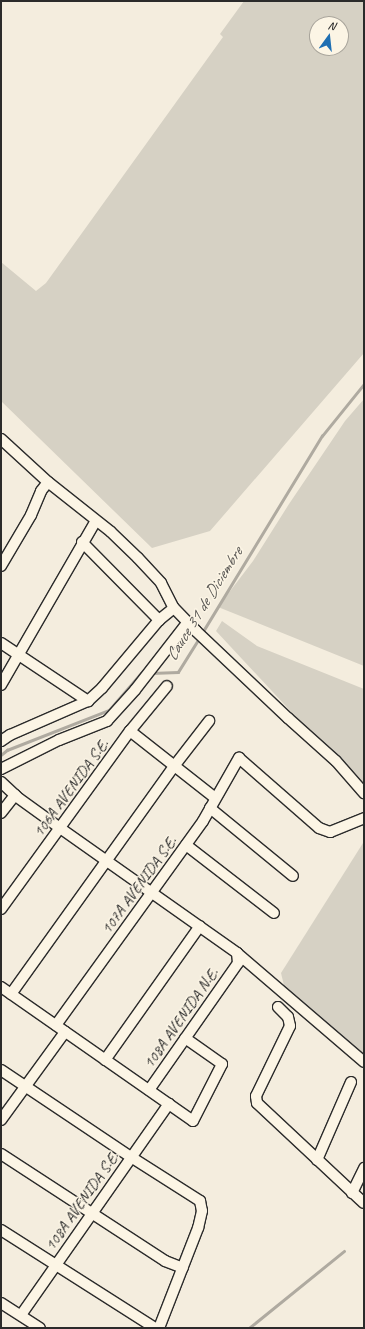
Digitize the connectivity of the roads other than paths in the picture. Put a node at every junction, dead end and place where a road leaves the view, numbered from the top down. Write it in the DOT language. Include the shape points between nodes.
graph roads {
  1 [pos="1,439"];
  2 [pos="48,482"];
  3 [pos="96,522"];
  4 [pos="82,542"];
  5 [pos="5,550"];
  6 [pos="1,566"];
  7 [pos="175,609"];
  8 [pos="159,620"];
  9 [pos="186,620"];
  10 [pos="1,643"];
  11 [pos="19,654"];
  12 [pos="1,685"];
  13 [pos="167,686"];
  14 [pos="88,701"];
  15 [pos="209,721"];
  16 [pos="130,731"];
  17 [pos="1,741"];
  18 [pos="175,765"];
  19 [pos="1,769"];
  20 [pos="1,782"];
  21 [pos="364,793"];
  22 [pos="15,795"];
  23 [pos="215,798"];
  24 [pos="210,808"];
  25 [pos="1,813"];
  26 [pos="364,818"];
  27 [pos="60,828"];
  28 [pos="186,845"];
  29 [pos="107,860"];
  30 [pos="293,876"];
  31 [pos="152,892"];
  32 [pos="1,909"];
  33 [pos="274,913"];
  34 [pos="200,926"];
  35 [pos="238,958"];
  36 [pos="1,987"];
  37 [pos="11,994"];
  38 [pos="278,1007"];
  39 [pos="56,1025"];
  40 [pos="65,1032"];
  41 [pos="185,1038"];
  42 [pos="105,1060"];
  43 [pos="364,1062"];
  44 [pos="1,1070"];
  45 [pos="350,1082"];
  46 [pos="26,1087"];
  47 [pos="149,1090"];
  48 [pos="169,1104"];
  49 [pos="1,1120"];
  50 [pos="1,1154"];
  51 [pos="131,1158"];
  52 [pos="317,1160"];
  53 [pos="364,1168"];
  54 [pos="352,1193"];
  55 [pos="364,1203"];
  56 [pos="92,1213"];
  57 [pos="1,1230"];
  58 [pos="56,1265"];
  59 [pos="183,1268"];
  60 [pos="1,1304"];
  61 [pos="21,1316"];
  62 [pos="40,1328"];
  63 [pos="155,1328"];
  64 [pos="159,1328"];
  1 -- 2 [label="street"];
  2 -- 3 [label="street"];
  2 -- 5 [label="street" via="41,491 31,515"];
  3 -- 4 [label="street"];
  3 -- 7 [label="street" via="111,532 161,583"];
  4 -- 8 [label="street"];
  4 -- 11 [label="street"];
  5 -- 6 [label="street"];
  7 -- 8 [label="street"];
  7 -- 9 [label="street"];
  8 -- 14 [label="street"];
  9 -- 19 [label="street" via="149,673 107,721 59,740"];
  9 -- 21 [label="street" via="336,761"];
  10 -- 11 [label="street"];
  11 -- 12 [label="street"];
  11 -- 14 [label="street"];
  13 -- 16 [label="street, 106A AVENIDA S.E."];
  14 -- 17 [label="street"];
  15 -- 18 [label="street"];
  16 -- 18 [label="street"];
  16 -- 27 [label="street, 106A AVENIDA S.E."];
  18 -- 23 [label="street"];
  18 -- 29 [label="street"];
  20 -- 22 [label="street"];
  22 -- 25 [label="street"];
  22 -- 27 [label="street"];
  23 -- 24 [label="street, 107A AVENIDA S.E."];
  23 -- 26 [label="street, 107A AVENIDA S.E." via="239,758 319,828 330,832"];
  24 -- 28 [label="street, 107A AVENIDA S.E."];
  24 -- 30 [label="street"];
  27 -- 29 [label="street"];
  27 -- 32 [label="street, 106A AVENIDA S.E."];
  28 -- 31 [label="street, 107A AVENIDA S.E."];
  28 -- 33 [label="street"];
  29 -- 31 [label="street"];
  29 -- 37 [label="street"];
  31 -- 34 [label="street"];
  31 -- 39 [label="street, 107A AVENIDA S.E."];
  34 -- 35 [label="street"];
  34 -- 42 [label="street"];
  35 -- 41 [label="street, 108A AVENIDA N.E."];
  35 -- 43 [label="street"];
  36 -- 37 [label="street"];
  37 -- 39 [label="street"];
  38 -- 52 [label="street" via="288,1016 290,1026 256,1096 257,1103"];
  39 -- 40 [label="street"];
  40 -- 42 [label="street"];
  40 -- 46 [label="street"];
  41 -- 47 [label="street, 108A AVENIDA N.E."];
  41 -- 48 [label="street" via="222,1064 193,1121"];
  42 -- 47 [label="street"];
  44 -- 46 [label="street"];
  45 -- 52 [label="street"];
  46 -- 49 [label="street"];
  46 -- 51 [label="street"];
  47 -- 48 [label="street"];
  48 -- 51 [label="street, 108A AVENIDA S.E."];
  50 -- 56 [label="street"];
  51 -- 56 [label="street, 108A AVENIDA S.E."];
  51 -- 59 [label="street" via="200,1202 201,1216"];
  52 -- 54 [label="street"];
  53 -- 54 [label="street"];
  54 -- 55 [label="street"];
  56 -- 58 [label="street, 108A AVENIDA S.E."];
  56 -- 59 [label="street" via="165,1261"];
  57 -- 58 [label="street"];
  58 -- 61 [label="street, 108A AVENIDA S.E."];
  58 -- 63 [label="street"];
  59 -- 64 [label="street"];
  60 -- 61 [label="street"];
  61 -- 62 [label="street"];
}
